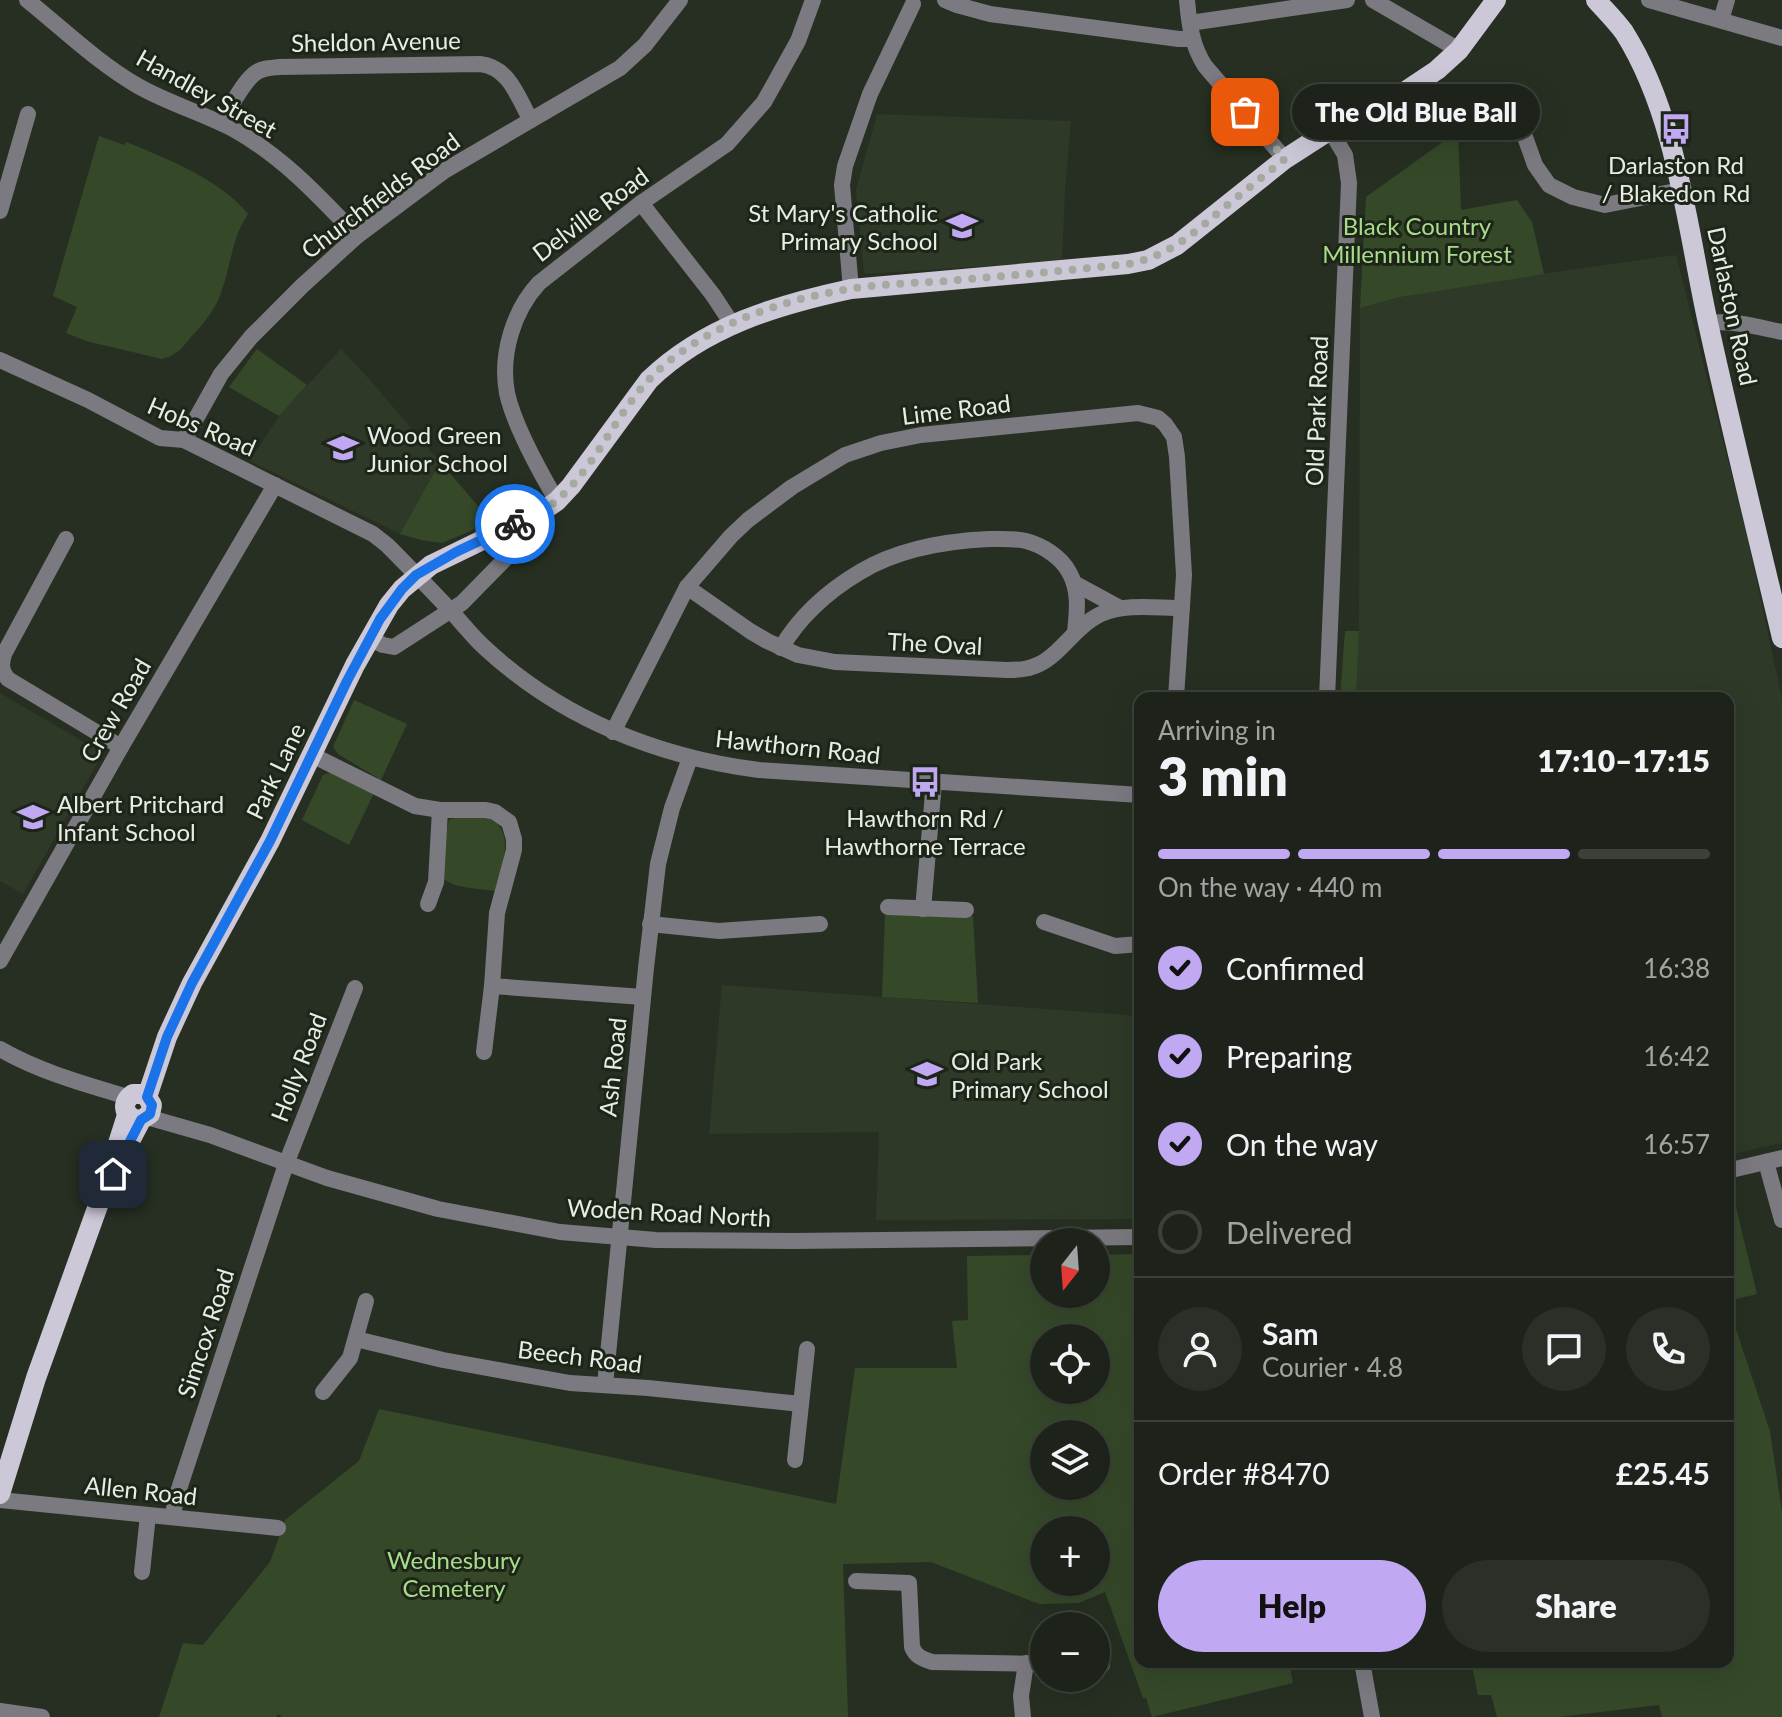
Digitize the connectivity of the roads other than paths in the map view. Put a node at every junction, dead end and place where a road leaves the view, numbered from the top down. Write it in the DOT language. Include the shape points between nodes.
graph roads {
  1 [pos="27,0"];
  2 [pos="680,0"];
  3 [pos="813,0"];
  4 [pos="945,0"];
  5 [pos="1187,0"];
  6 [pos="1347,0"];
  7 [pos="1373,0"];
  8 [pos="1496,0"];
  9 [pos="1596,0"];
  10 [pos="1649,0"];
  11 [pos="1727,0"];
  12 [pos="913,4"];
  13 [pos="1721,20"];
  14 [pos="1191,31"];
  15 [pos="1782,38"];
  16 [pos="1459,50"];
  17 [pos="1511,98"];
  18 [pos="28,114"];
  19 [pos="530,119"];
  20 [pos="221,123"];
  21 [pos="1330,130"];
  22 [pos="1285,159"];
  23 [pos="1681,190"];
  24 [pos="641,203"];
  25 [pos="0,211"];
  26 [pos="357,236"];
  27 [pos="851,289"];
  28 [pos="1708,323"];
  29 [pos="732,324"];
  30 [pos="1782,332"];
  31 [pos="1,363"];
  32 [pos="184,440"];
  33 [pos="275,485"];
  34 [pos="557,501"];
  35 [pos="502,531"];
  36 [pos="66,539"];
  37 [pos="416,575"];
  38 [pos="1074,583"];
  39 [pos="687,587"];
  40 [pos="1120,608"];
  41 [pos="1182,608"];
  42 [pos="450,609"];
  43 [pos="1075,632"];
  44 [pos="369,638"];
  45 [pos="1782,638"];
  46 [pos="781,648"];
  47 [pos="1176,692"];
  48 [pos="1327,692"];
  49 [pos="613,732"];
  50 [pos="121,747"];
  51 [pos="312,755"];
  52 [pos="690,758"];
  53 [pos="934,782"];
  54 [pos="1134,795"];
  55 [pos="440,810"];
  56 [pos="428,904"];
  57 [pos="888,907"];
  58 [pos="923,909"];
  59 [pos="966,910"];
  60 [pos="1044,922"];
  61 [pos="650,924"];
  62 [pos="820,924"];
  63 [pos="1134,944"];
  64 [pos="0,961"];
  65 [pos="492,986"];
  66 [pos="355,988"];
  67 [pos="643,997"];
  68 [pos="0,1049"];
  69 [pos="484,1052"];
  70 [pos="0,1059"];
  71 [pos="24,1062"];
  72 [pos="137,1107"];
  73 [pos="1774,1160"];
  74 [pos="286,1164"];
  75 [pos="1734,1169"];
  76 [pos="1782,1220"];
  77 [pos="620,1237"];
  78 [pos="1134,1237"];
  79 [pos="366,1301"];
  80 [pos="356,1339"];
  81 [pos="807,1349"];
  82 [pos="605,1385"];
  83 [pos="323,1392"];
  84 [pos="801,1404"];
  85 [pos="795,1460"];
  86 [pos="0,1497"];
  87 [pos="148,1515"];
  88 [pos="172,1517"];
  89 [pos="278,1528"];
  90 [pos="142,1572"];
  91 [pos="856,1581"];
  92 [pos="1026,1663"];
  93 [pos="1030,1663"];
  94 [pos="1363,1668"];
  95 [pos="0,1711"];
  96 [pos="42,1717"];
  97 [pos="1023,1717"];
  98 [pos="1372,1717"];
  1 -- 20 [label="street, Handley Street" via="138,86"];
  2 -- 19 [label="street, Churchfields Road" via="620,68"];
  3 -- 24 [label="street, Delville Road" via="798,41 764,102 727,144"];
  4 -- 14 [label="street" via="990,14 1179,39"];
  5 -- 14 [label="street"];
  6 -- 14 [label="street"];
  7 -- 16 [label="street"];
  8 -- 16 [label="main road"];
  9 -- 23 [label="main road, Darlaston Road" via="1623,30 1643,68"];
  10 -- 13 [label="street"];
  11 -- 13 [label="street"];
  12 -- 27 [label="street" via="870,94 845,166"];
  13 -- 15 [label="street"];
  14 -- 22 [label="street" via="1205,66"];
  16 -- 21 [label="main road" via="1401,94"];
  17 -- 23 [label="street" via="1535,165 1549,185 1605,205"];
  18 -- 25 [label="street"];
  19 -- 20 [label="street, Sheldon Avenue" via="503,73 480,64 264,69 247,82"];
  19 -- 26 [label="street, Churchfields Road" via="444,171"];
  20 -- 26 [label="street, Handley Street" via="286,165"];
  21 -- 22 [label="main road"];
  21 -- 48 [label="street, Old Park Road" via="1345,155 1349,183"];
  22 -- 27 [label="main road" via="1177,245 1148,260"];
  23 -- 28 [label="main road, Darlaston Road"];
  24 -- 29 [label="street"];
  24 -- 34 [label="street, Delville Road" via="539,283 520,309 510,338 506,364 512,411"];
  26 -- 32 [label="street, Churchfields Road" via="241,349"];
  27 -- 29 [label="main road"];
  28 -- 30 [label="street"];
  28 -- 45 [label="main road, Darlaston Road"];
  29 -- 34 [label="main road" via="683,351 649,380"];
  31 -- 32 [label="street, Hobs Road" via="160,438"];
  32 -- 33 [label="street, Hobs Road"];
  33 -- 37 [label="street, Hobs Road" via="373,534"];
  33 -- 50 [label="street, Crew Road"];
  34 -- 35 [label="main road, Park Lane"];
  35 -- 37 [label="main road, Park Lane"];
  35 -- 42 [label="street" via="509,555"];
  36 -- 50 [label="street" via="4,654 3,672"];
  37 -- 42 [label="street, Hawthorn Road"];
  37 -- 44 [label="main road, Park Lane"];
  38 -- 40 [label="street"];
  38 -- 43 [label="street"];
  38 -- 46 [label="street" via="1056,557 1036,544 945,543 859,572 809,611"];
  39 -- 41 [label="street, Lime Road" via="748,520 845,455 921,435 1138,413 1158,418 1174,437 1183,539"];
  39 -- 46 [label="street, The Oval"];
  39 -- 49 [label="street, Lime Road"];
  40 -- 41 [label="street, The Oval"];
  40 -- 43 [label="street, The Oval"];
  41 -- 47 [label="street, Lime Road"];
  42 -- 44 [label="street" via="394,647"];
  42 -- 49 [label="street, Hawthorn Road" via="513,672"];
  43 -- 46 [label="street, The Oval" via="1043,663 1007,670 835,662"];
  44 -- 51 [label="main road, Park Lane"];
  49 -- 52 [label="street, Hawthorn Road"];
  50 -- 64 [label="street, Crew Road"];
  51 -- 55 [label="street" via="415,806"];
  51 -- 72 [label="main road, Park Lane" via="192,983"];
  52 -- 53 [label="street, Hawthorn Road" via="759,770"];
  52 -- 61 [label="street, Ash Road" via="661,849"];
  53 -- 54 [label="street, Hawthorn Road"];
  53 -- 58 [label="street"];
  55 -- 56 [label="street" via="436,882"];
  55 -- 65 [label="street" via="495,812 513,832 514,850 497,913"];
  57 -- 58 [label="street"];
  58 -- 59 [label="street"];
  60 -- 63 [label="street" via="1115,946"];
  61 -- 62 [label="street" via="719,931"];
  61 -- 67 [label="street, Ash Road"];
  65 -- 67 [label="street"];
  65 -- 69 [label="street"];
  66 -- 74 [label="street, Holly Road"];
  67 -- 77 [label="street, Ash Road"];
  68 -- 71 [label="street"];
  70 -- 71 [label="street"];
  71 -- 72 [label="street, Woden Road North"];
  72 -- 74 [label="street, Woden Road North"];
  72 -- 86 [label="main road, Park Lane" via="36,1378"];
  73 -- 75 [label="street"];
  73 -- 76 [label="street"];
  74 -- 77 [label="street, Woden Road North" via="438,1209 560,1232"];
  74 -- 88 [label="street, Simcox Road"];
  77 -- 78 [label="street, Woden Road North"];
  77 -- 82 [label="street, Ash Road"];
  79 -- 80 [label="street"];
  80 -- 82 [label="street, Beech Road" via="443,1360"];
  80 -- 83 [label="street" via="350,1358"];
  81 -- 84 [label="street"];
  82 -- 84 [label="street, Beech Road"];
  84 -- 85 [label="street"];
  86 -- 87 [label="street, Allen Road"];
  87 -- 88 [label="street, Allen Road"];
  87 -- 90 [label="street"];
  88 -- 89 [label="street, Allen Road"];
  91 -- 92 [label="street" via="909,1583 912,1647 922,1659"];
  92 -- 93 [label="street"];
  92 -- 97 [label="street"];
  94 -- 98 [label="street"];
  95 -- 96 [label="street"];
}
